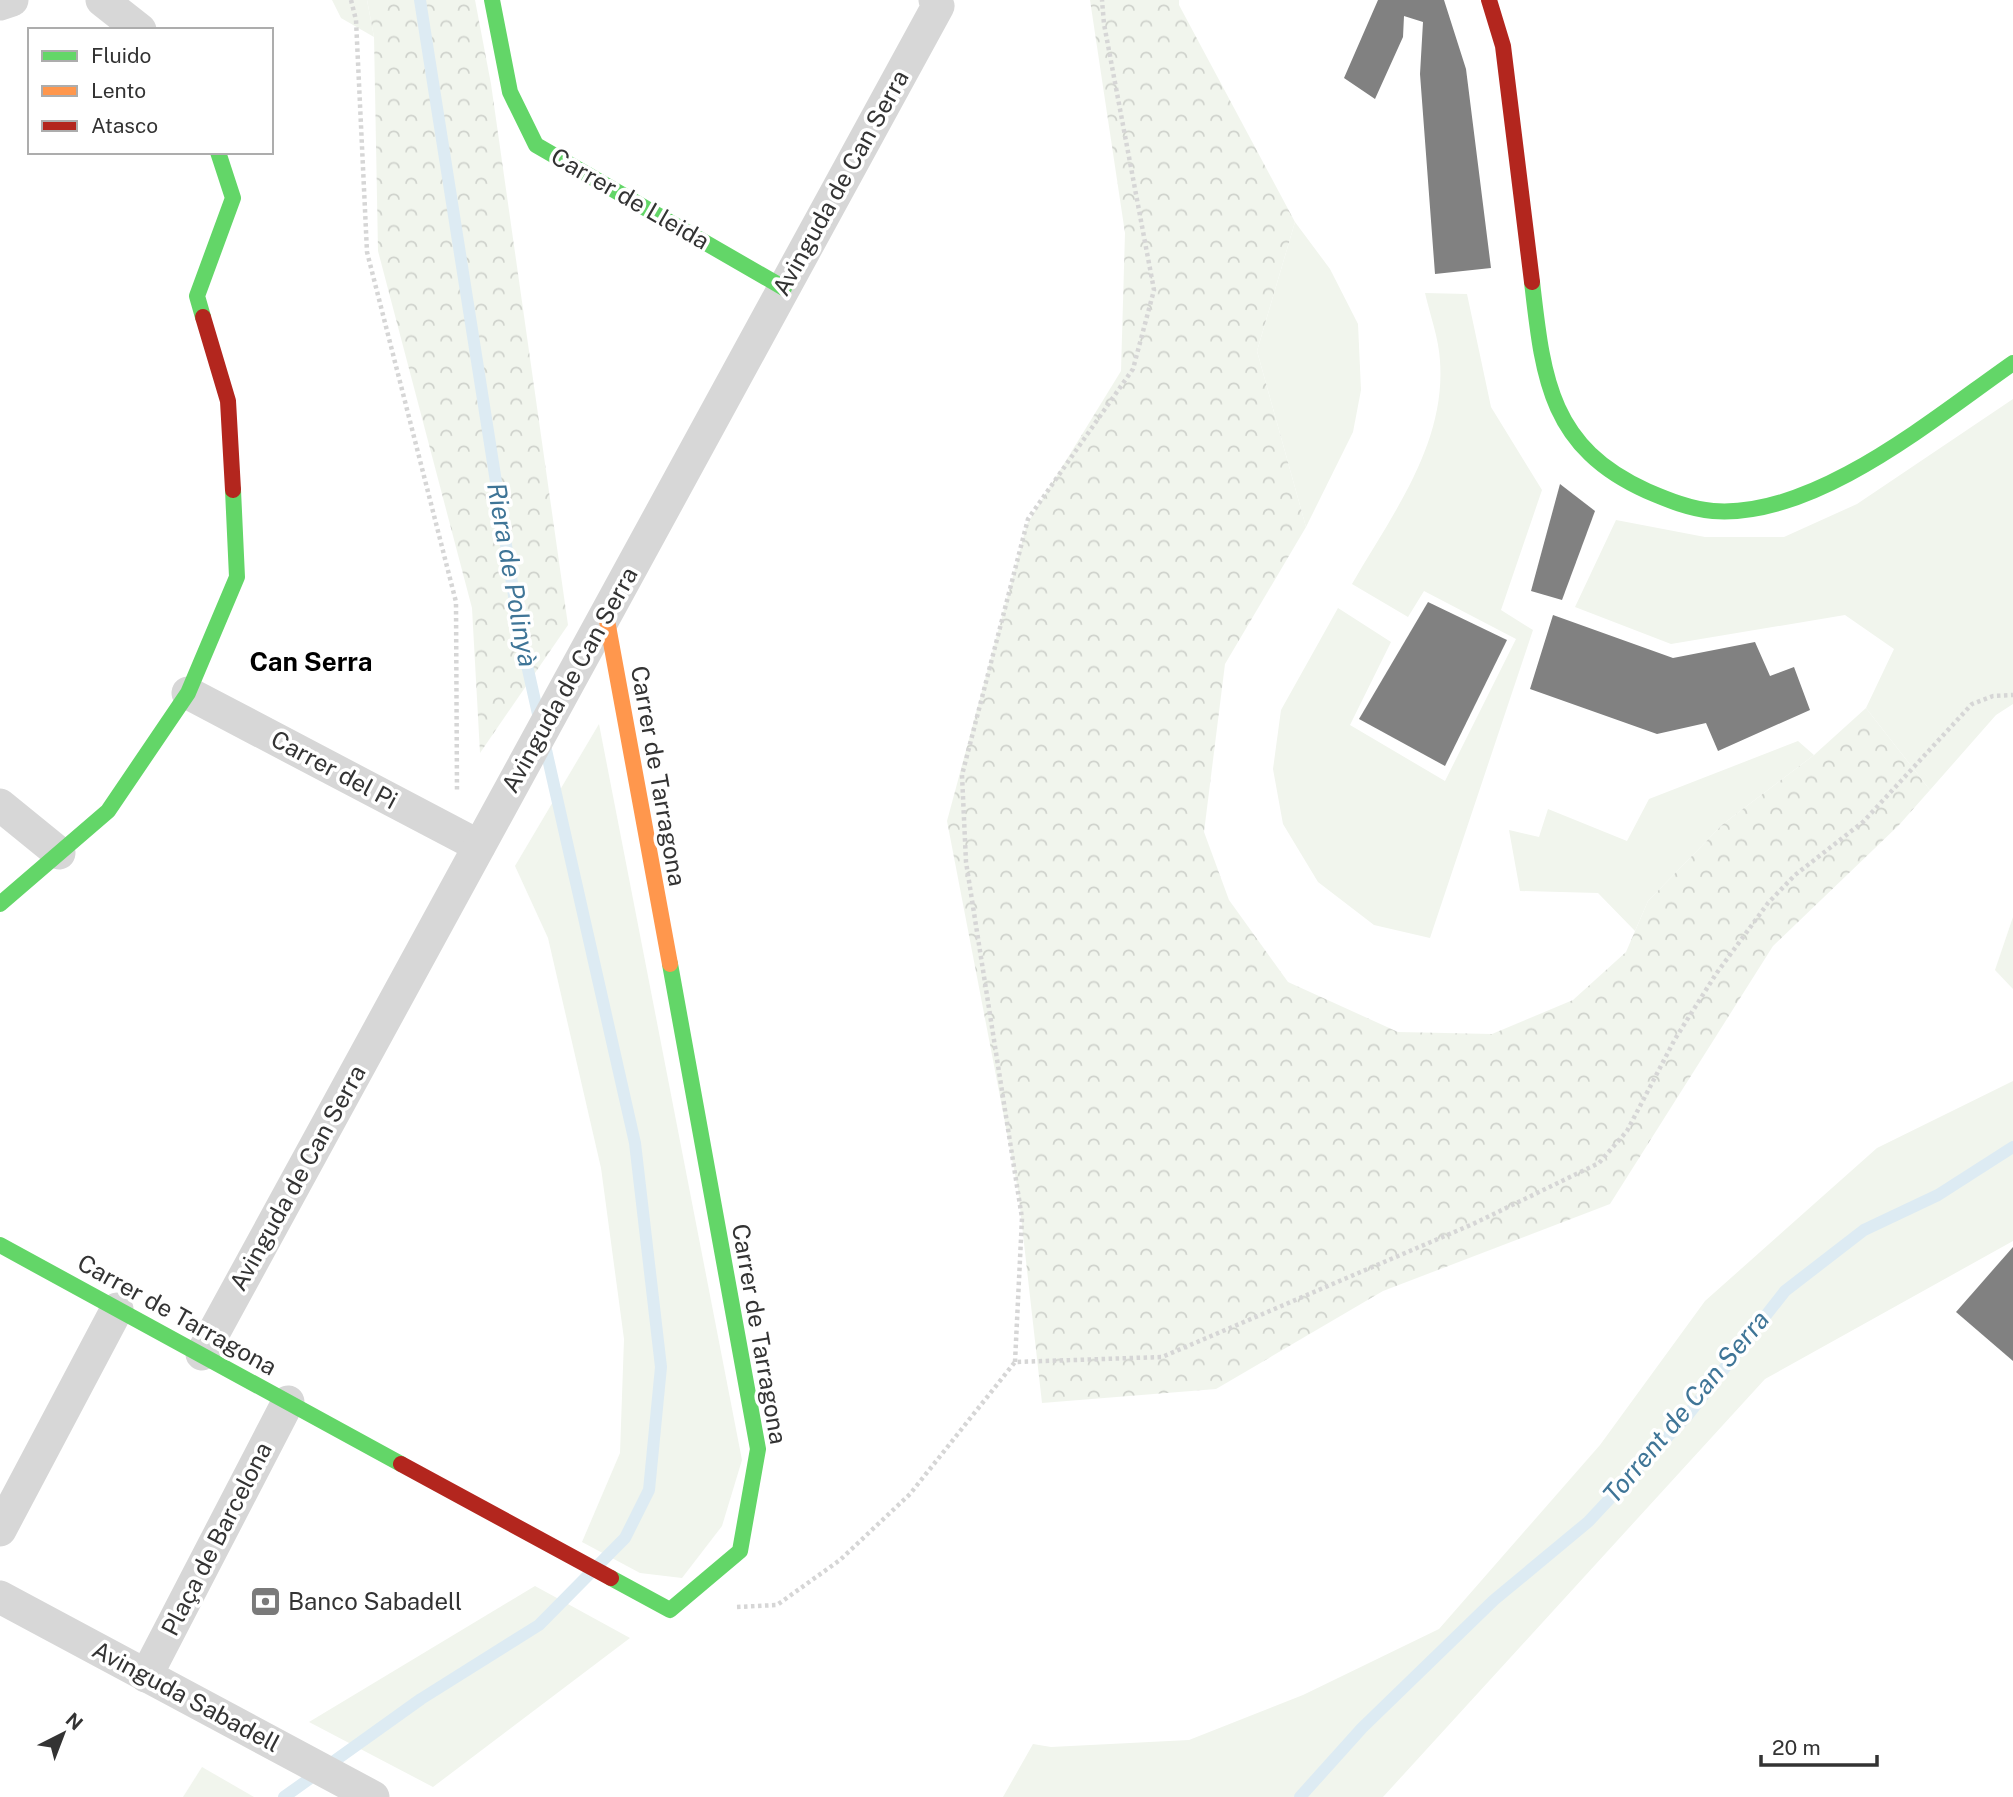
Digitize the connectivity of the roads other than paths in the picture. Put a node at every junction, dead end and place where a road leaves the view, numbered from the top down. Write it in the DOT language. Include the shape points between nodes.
graph roads {
  1 [pos="12,0"];
  2 [pos="102,0"];
  3 [pos="492,0"];
  4 [pos="1489,0"];
  5 [pos="936,3"];
  6 [pos="0,4"];
  7 [pos="137,28"];
  8 [pos="219,154"];
  9 [pos="784,288"];
  10 [pos="2013,363"];
  11 [pos="606,615"];
  12 [pos="188,694"];
  13 [pos="0,805"];
  14 [pos="479,846"];
  15 [pos="59,853"];
  16 [pos="0,904"];
  17 [pos="0,1245"];
  18 [pos="117,1309"];
  19 [pos="202,1354"];
  20 [pos="288,1402"];
  21 [pos="0,1530"];
  22 [pos="0,1597"];
  23 [pos="146,1676"];
  24 [pos="373,1797"];
  1 -- 6 [label="street"];
  2 -- 7 [label="street"];
  3 -- 9 [label="street, Carrer de Lleida" via="510,92 536,145"];
  4 -- 10 [label="street" via="1503,46 1542,368 1572,435 1591,456 1631,485 1675,502 1722,512 1786,502 1856,470"];
  5 -- 9 [label="street, Avinguda de Can Serra"];
  8 -- 12 [label="street" via="233,198 197,296 228,401 237,577"];
  9 -- 11 [label="street, Avinguda de Can Serra"];
  11 -- 14 [label="street, Avinguda de Can Serra"];
  11 -- 20 [label="street, Carrer de Tarragona" via="758,1449 740,1551 670,1610"];
  12 -- 14 [label="street, Carrer del Pi"];
  12 -- 15 [label="street" via="108,811"];
  13 -- 15 [label="street"];
  14 -- 19 [label="street, Avinguda de Can Serra"];
  15 -- 16 [label="street"];
  17 -- 18 [label="street, Carrer de Tarragona"];
  18 -- 19 [label="street, Carrer de Tarragona"];
  18 -- 21 [label="street"];
  19 -- 20 [label="street, Carrer de Tarragona"];
  20 -- 23 [label="street, Plaça de Barcelona"];
  22 -- 23 [label="street, Avinguda Sabadell"];
  23 -- 24 [label="street, Avinguda Sabadell"];
}
